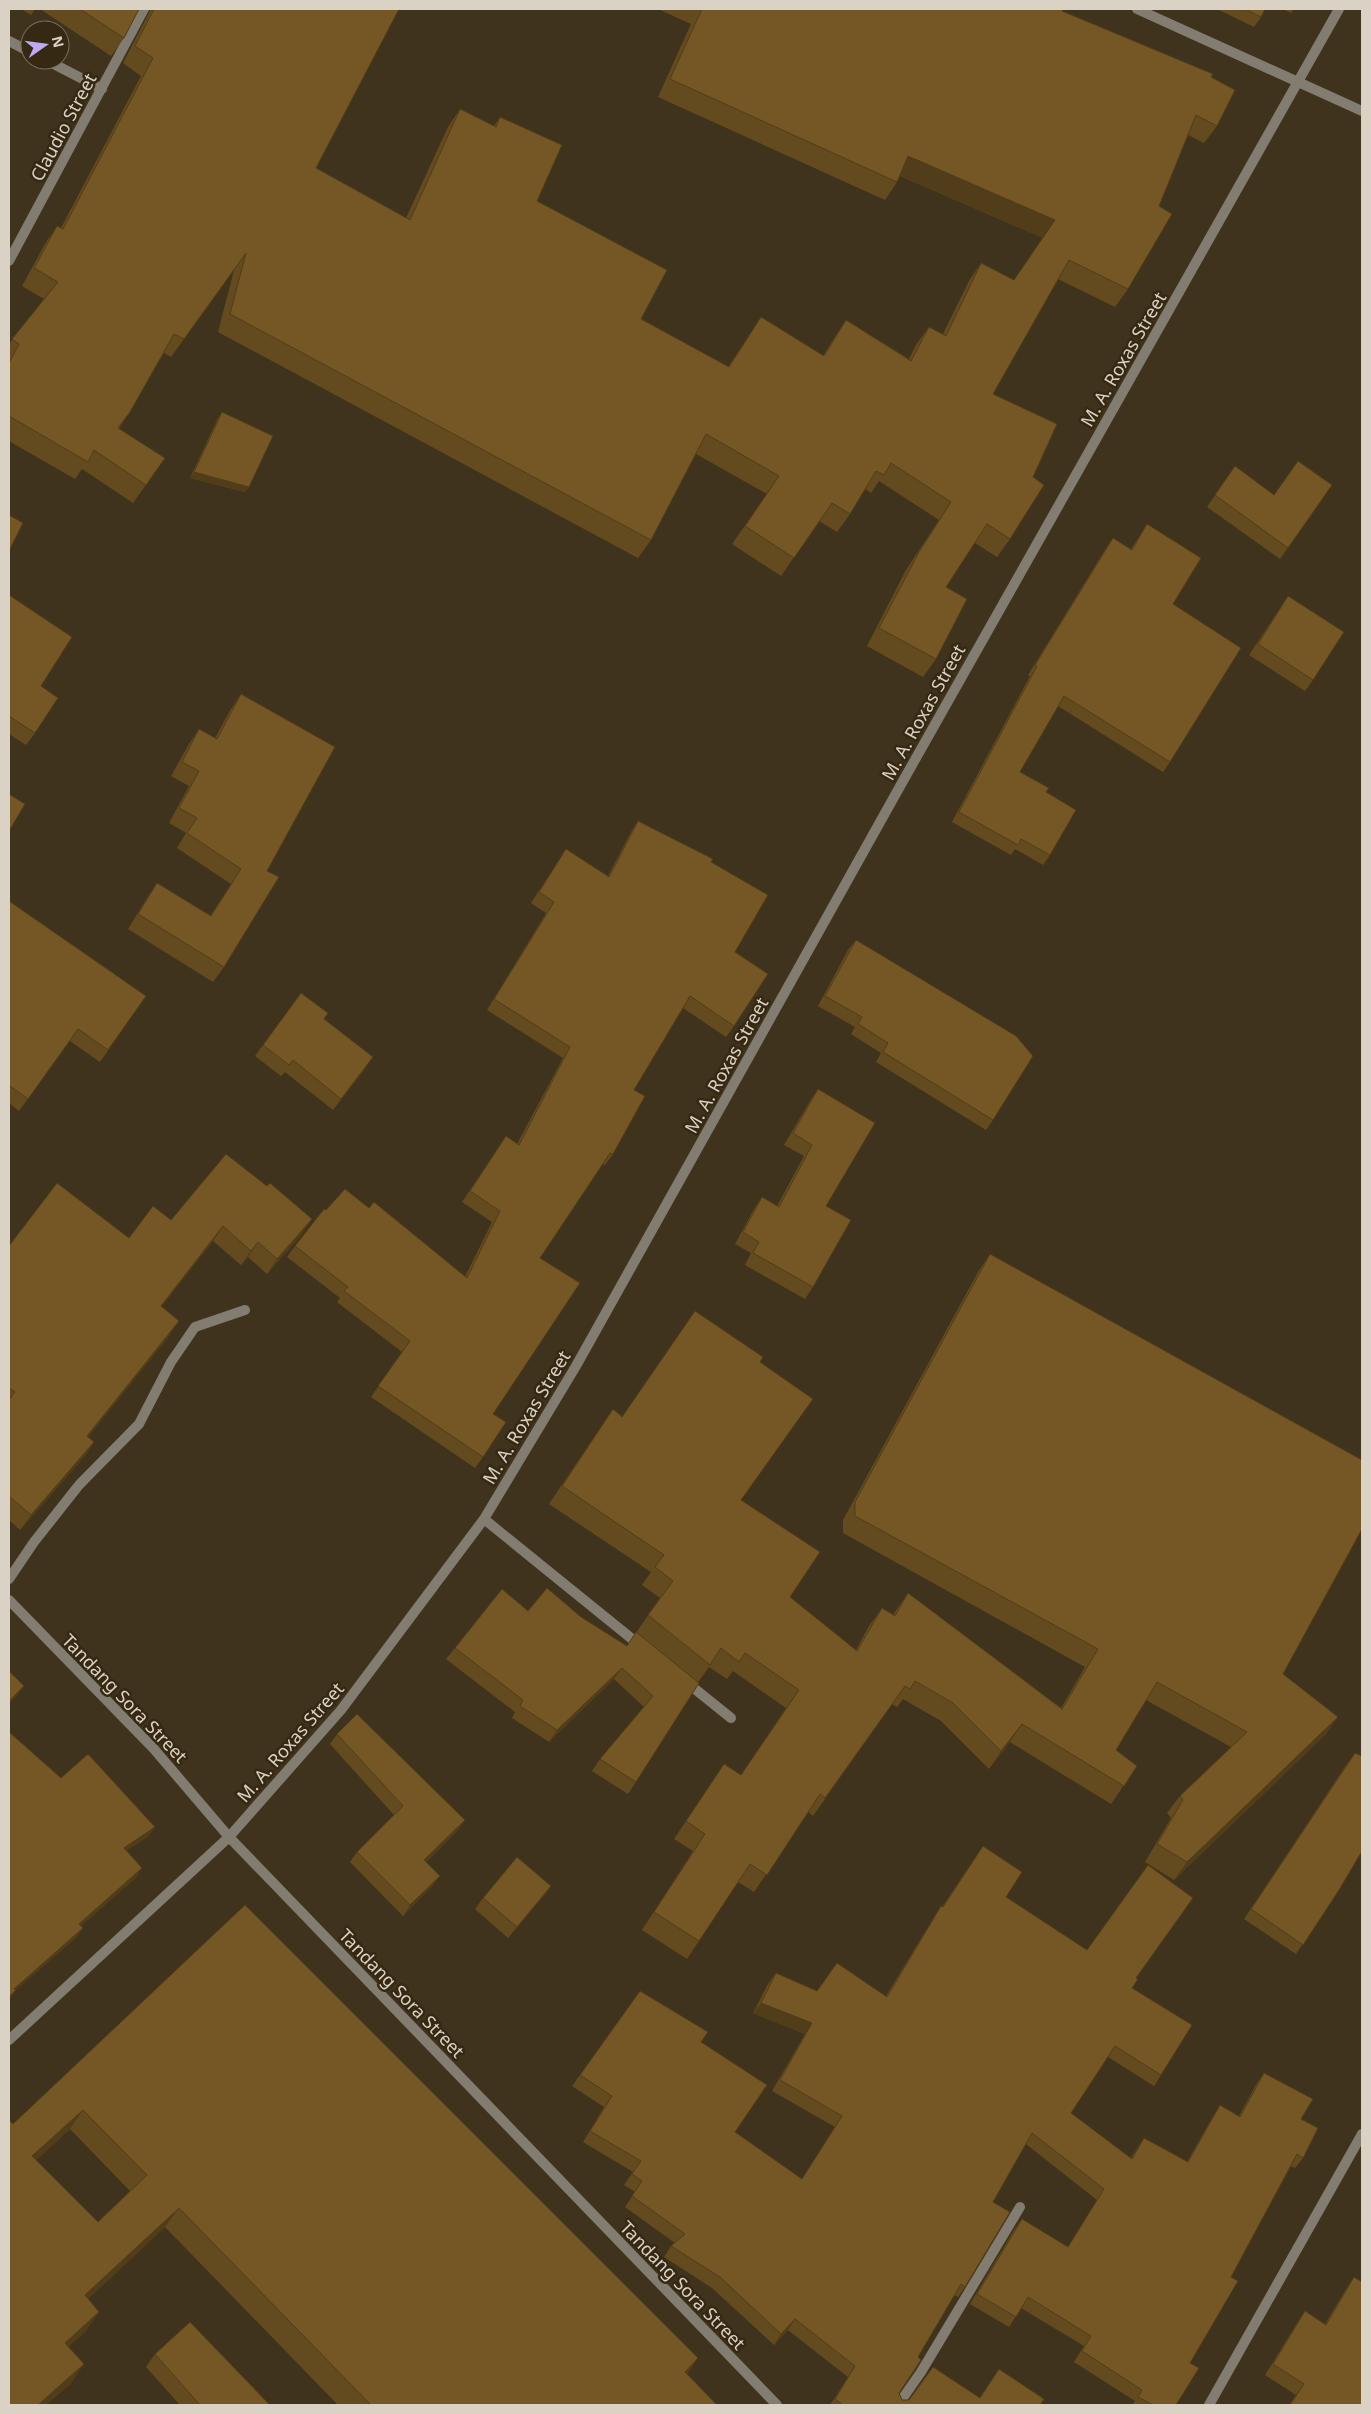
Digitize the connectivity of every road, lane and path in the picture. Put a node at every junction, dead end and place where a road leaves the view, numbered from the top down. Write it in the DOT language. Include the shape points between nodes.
graph roads {
  1 [pos="144,9"];
  2 [pos="1137,9"];
  3 [pos="1339,9"];
  4 [pos="65,70"];
  5 [pos="1298,82"];
  6 [pos="102,90"];
  7 [pos="1362,111"];
  8 [pos="9,261"];
  9 [pos="245,1310"];
  10 [pos="484,1519"];
  11 [pos="9,1578"];
  12 [pos="9,1600"];
  13 [pos="654,1656"];
  14 [pos="677,1674"];
  15 [pos="730,1718"];
  16 [pos="229,1837"];
  17 [pos="9,2040"];
  18 [pos="1362,2134"];
  19 [pos="1020,2207"];
  20 [pos="777,2405"];
  21 [pos="898,2405"];
  22 [pos="1209,2405"];
  1 -- 6 [label="street, Claudio Street"];
  2 -- 5 [label="street"];
  3 -- 5 [label="street, M. A. Roxas Street"];
  4 -- 6 [label="street"];
  5 -- 7 [label="street"];
  5 -- 10 [label="street, M. A. Roxas Street" via="576,1366"];
  6 -- 8 [label="street, Claudio Street"];
  9 -- 11 [label="street" via="195,1327 171,1362 139,1424 79,1485"];
  10 -- 13 [label="street"];
  10 -- 16 [label="street, M. A. Roxas Street" via="342,1710"];
  12 -- 16 [label="street, Tandang Sora Street" via="154,1749"];
  14 -- 15 [label="street"];
  16 -- 17 [label="street, M. A. Roxas Street"];
  16 -- 20 [label="street, Tandang Sora Street"];
  18 -- 22 [label="street"];
  19 -- 21 [label="street"];
}
